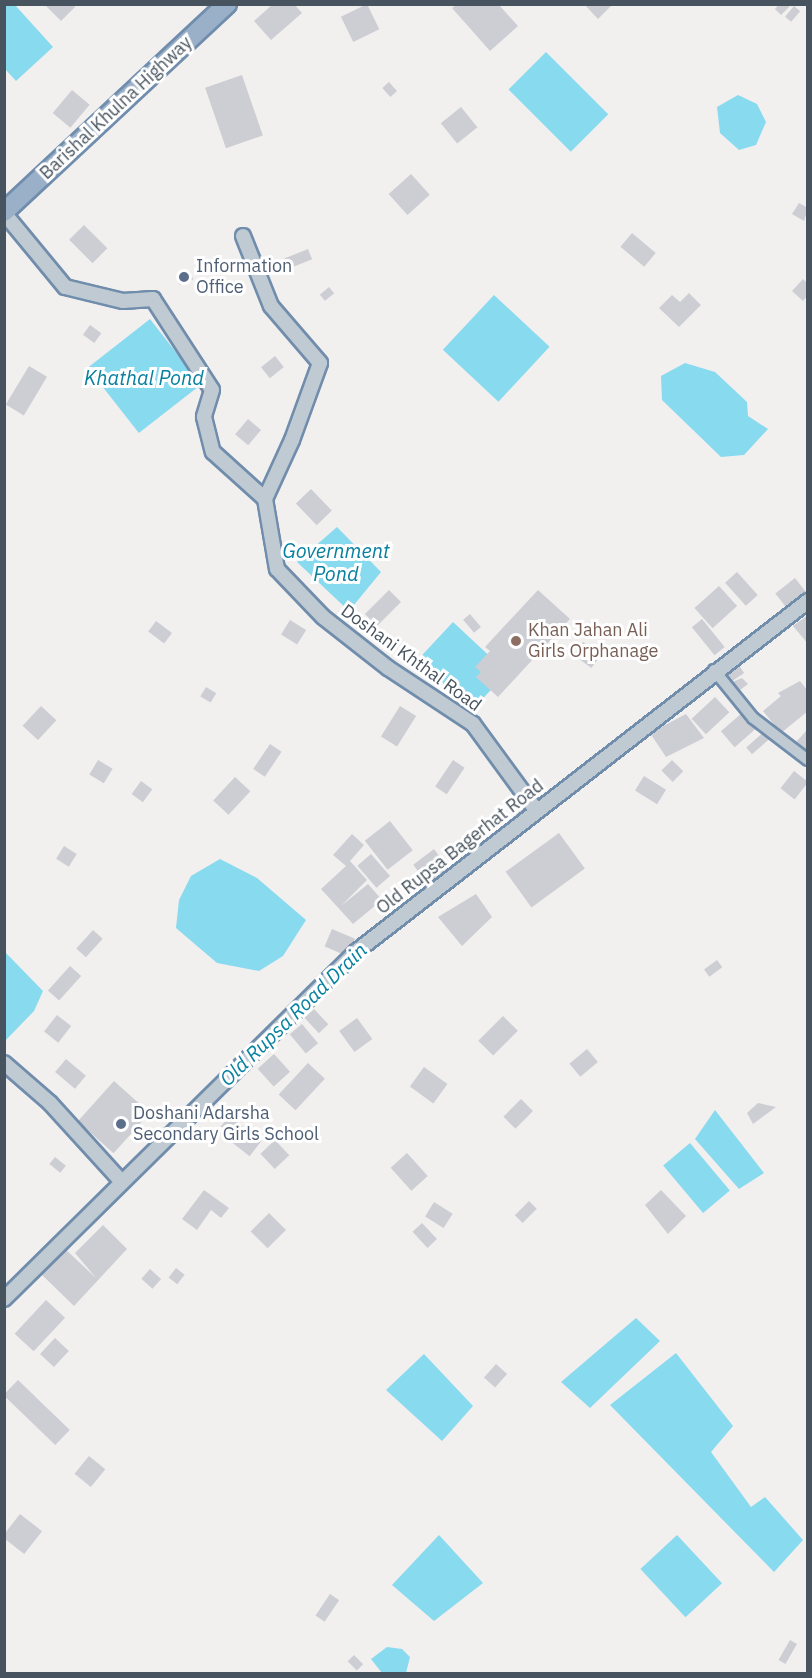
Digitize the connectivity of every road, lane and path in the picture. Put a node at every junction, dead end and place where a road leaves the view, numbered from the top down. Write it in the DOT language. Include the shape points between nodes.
graph roads {
  1 [pos="227,4"];
  2 [pos="4,212"];
  3 [pos="243,236"];
  4 [pos="265,499"];
  5 [pos="807,601"];
  6 [pos="714,670"];
  7 [pos="807,760"];
  8 [pos="536,810"];
  9 [pos="4,1063"];
  10 [pos="121,1181"];
  11 [pos="4,1299"];
  1 -- 2 [label="highway, Barishal Khulna Highway"];
  2 -- 4 [label="street" via="65,287 123,301 153,299 212,390 204,417 213,452"];
  3 -- 4 [label="street" via="272,306 320,363"];
  4 -- 8 [label="street, Doshani Khthal Road" via="276,569 323,617 388,668 473,724"];
  5 -- 6 [label="street, Old Rupsa Bagerhat Road"];
  6 -- 7 [label="street" via="753,718"];
  6 -- 8 [label="street, Old Rupsa Bagerhat Road"];
  8 -- 11 [label="street, Old Rupsa Bagerhat Road" via="357,951"];
  9 -- 10 [label="street" via="51,1103"];
}
